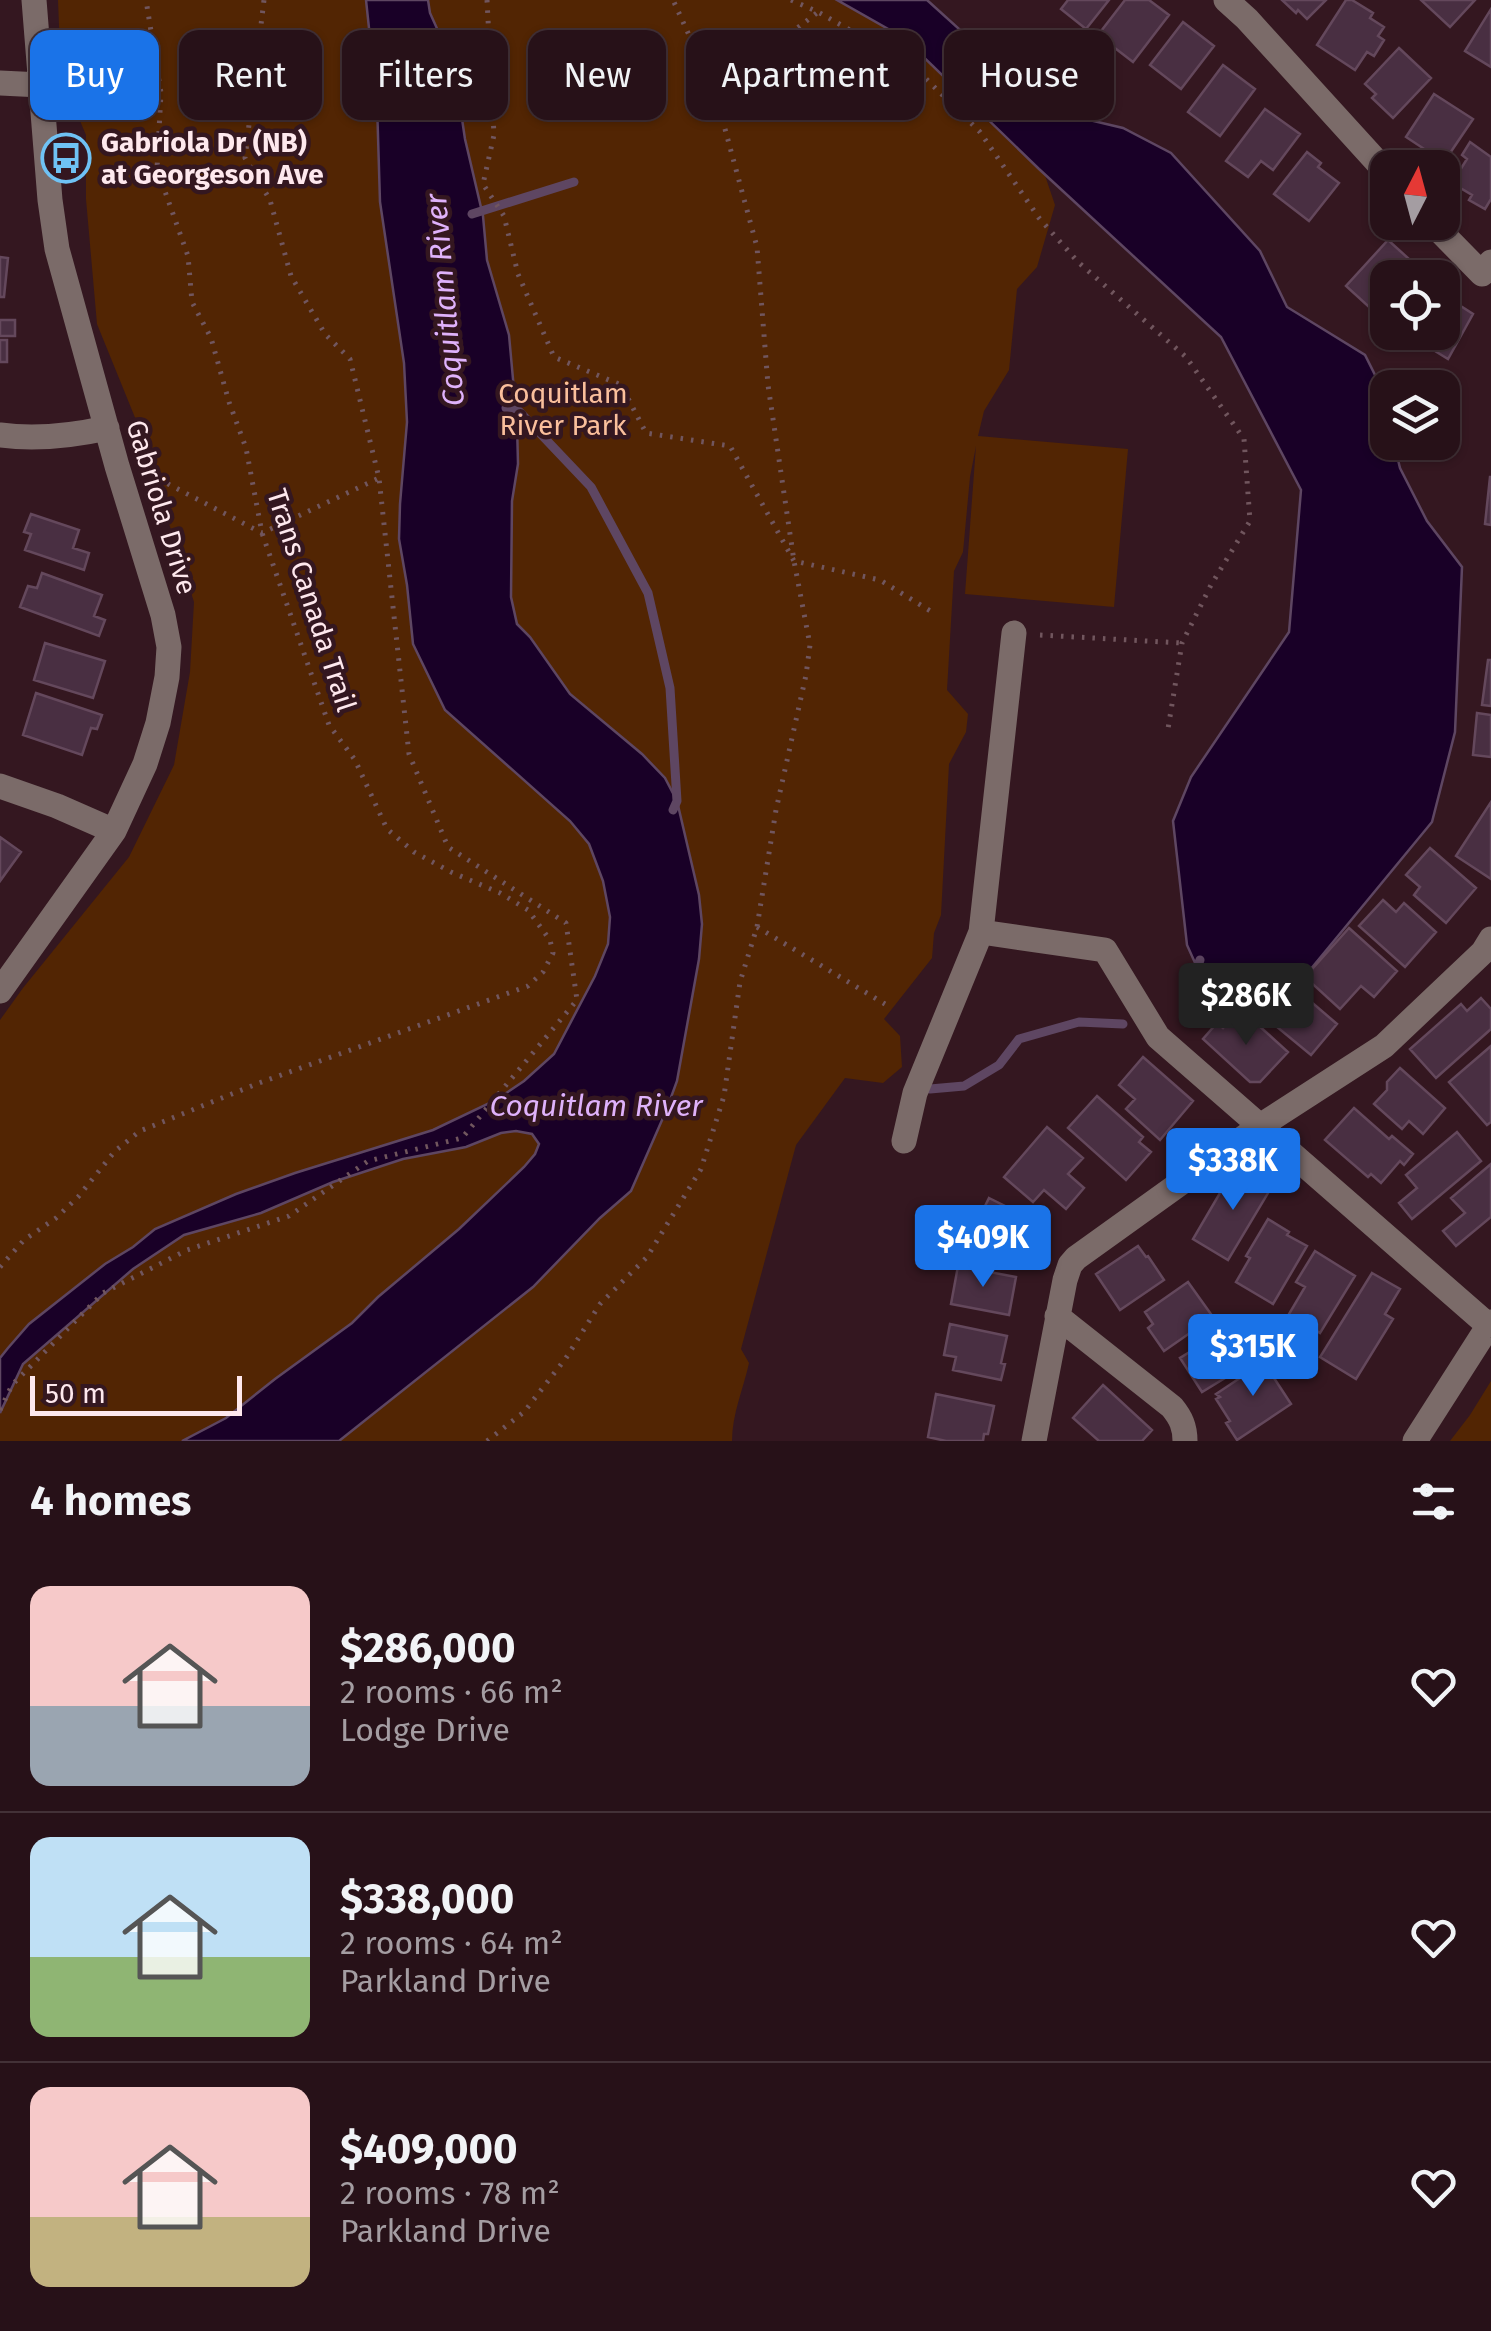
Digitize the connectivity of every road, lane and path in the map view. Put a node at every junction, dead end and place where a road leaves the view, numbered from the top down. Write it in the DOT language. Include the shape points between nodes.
graph roads {
  1 [pos="34,0"];
  2 [pos="146,0"];
  3 [pos="264,0"];
  4 [pos="487,0"];
  5 [pos="674,0"];
  6 [pos="791,0"];
  7 [pos="1226,0"];
  8 [pos="818,12"];
  9 [pos="36,30"];
  10 [pos="687,30"];
  11 [pos="795,30"];
  12 [pos="0,83"];
  13 [pos="30,84"];
  14 [pos="44,120"];
  15 [pos="723,120"];
  16 [pos="1370,154"];
  17 [pos="1453,240"];
  18 [pos="1487,268"];
  19 [pos="107,428"];
  20 [pos="0,435"];
  21 [pos="140,470"];
  22 [pos="379,478"];
  23 [pos="262,533"];
  24 [pos="794,561"];
  25 [pos="932,612"];
  26 [pos="1014,634"];
  27 [pos="1182,642"];
  28 [pos="1167,735"];
  29 [pos="0,786"];
  30 [pos="114,831"];
  31 [pos="757,927"];
  32 [pos="981,932"];
  33 [pos="1488,949"];
  34 [pos="0,991"];
  35 [pos="885,1004"];
  36 [pos="1260,1126"];
  37 [pos="904,1142"];
  38 [pos="0,1267"];
  39 [pos="1057,1316"];
  40 [pos="1489,1324"];
  41 [pos="0,1410"];
  42 [pos="487,1441"];
  43 [pos="1034,1441"];
  44 [pos="1185,1441"];
  45 [pos="1415,1441"];
  1 -- 9 [label="street, Gabriola Drive"];
  2 -- 23 [label="path, Trans Canada Trail" via="162,93 157,168 188,256 192,302 211,338 246,448"];
  3 -- 22 [label="path" via="245,158 270,200 292,276 325,334 350,359"];
  4 -- 24 [label="path" via="494,135 483,184 504,216 518,274 554,357 620,385 646,434 730,446"];
  5 -- 10 [label="path"];
  6 -- 8 [label="path"];
  7 -- 16 [label="street"];
  8 -- 11 [label="path"];
  8 -- 27 [label="path" via="912,65 980,132 1038,218 1186,357 1244,440 1250,521"];
  12 -- 13 [label="street"];
  14 -- 19 [label="street, Gabriola Drive" via="57,250"];
  15 -- 24 [label="path" via="757,247 768,385"];
  17 -- 18 [label="street"];
  19 -- 20 [label="street" via="34,439"];
  19 -- 30 [label="street, Gabriola Drive" via="169,647 146,764"];
  21 -- 23 [label="path"];
  22 -- 23 [label="path"];
  22 -- 41 [label="path" via="409,754 448,846 566,923 578,1000 462,1138 368,1161 289,1216 186,1250 104,1293 12,1385"];
  23 -- 38 [label="path, Trans Canada Trail" via="329,725 355,760 388,829 414,852 528,910 554,953 528,986 140,1131"];
  24 -- 25 [label="path" via="880,580"];
  24 -- 31 [label="path" via="810,645"];
  26 -- 27 [label="path"];
  26 -- 32 [label="street"];
  27 -- 28 [label="path"];
  29 -- 30 [label="street"];
  30 -- 34 [label="street, Gabriola Drive"];
  31 -- 35 [label="path"];
  31 -- 42 [label="path" via="740,982 724,1096 702,1170 647,1258 600,1304 524,1412"];
  32 -- 36 [label="street" via="1105,950 1158,1037"];
  32 -- 37 [label="street" via="915,1093"];
  33 -- 36 [label="street" via="1384,1046"];
  36 -- 39 [label="street" via="1076,1258"];
  36 -- 40 [label="street"];
  39 -- 43 [label="street"];
  39 -- 44 [label="street" via="1172,1407"];
  40 -- 45 [label="street"];
}
